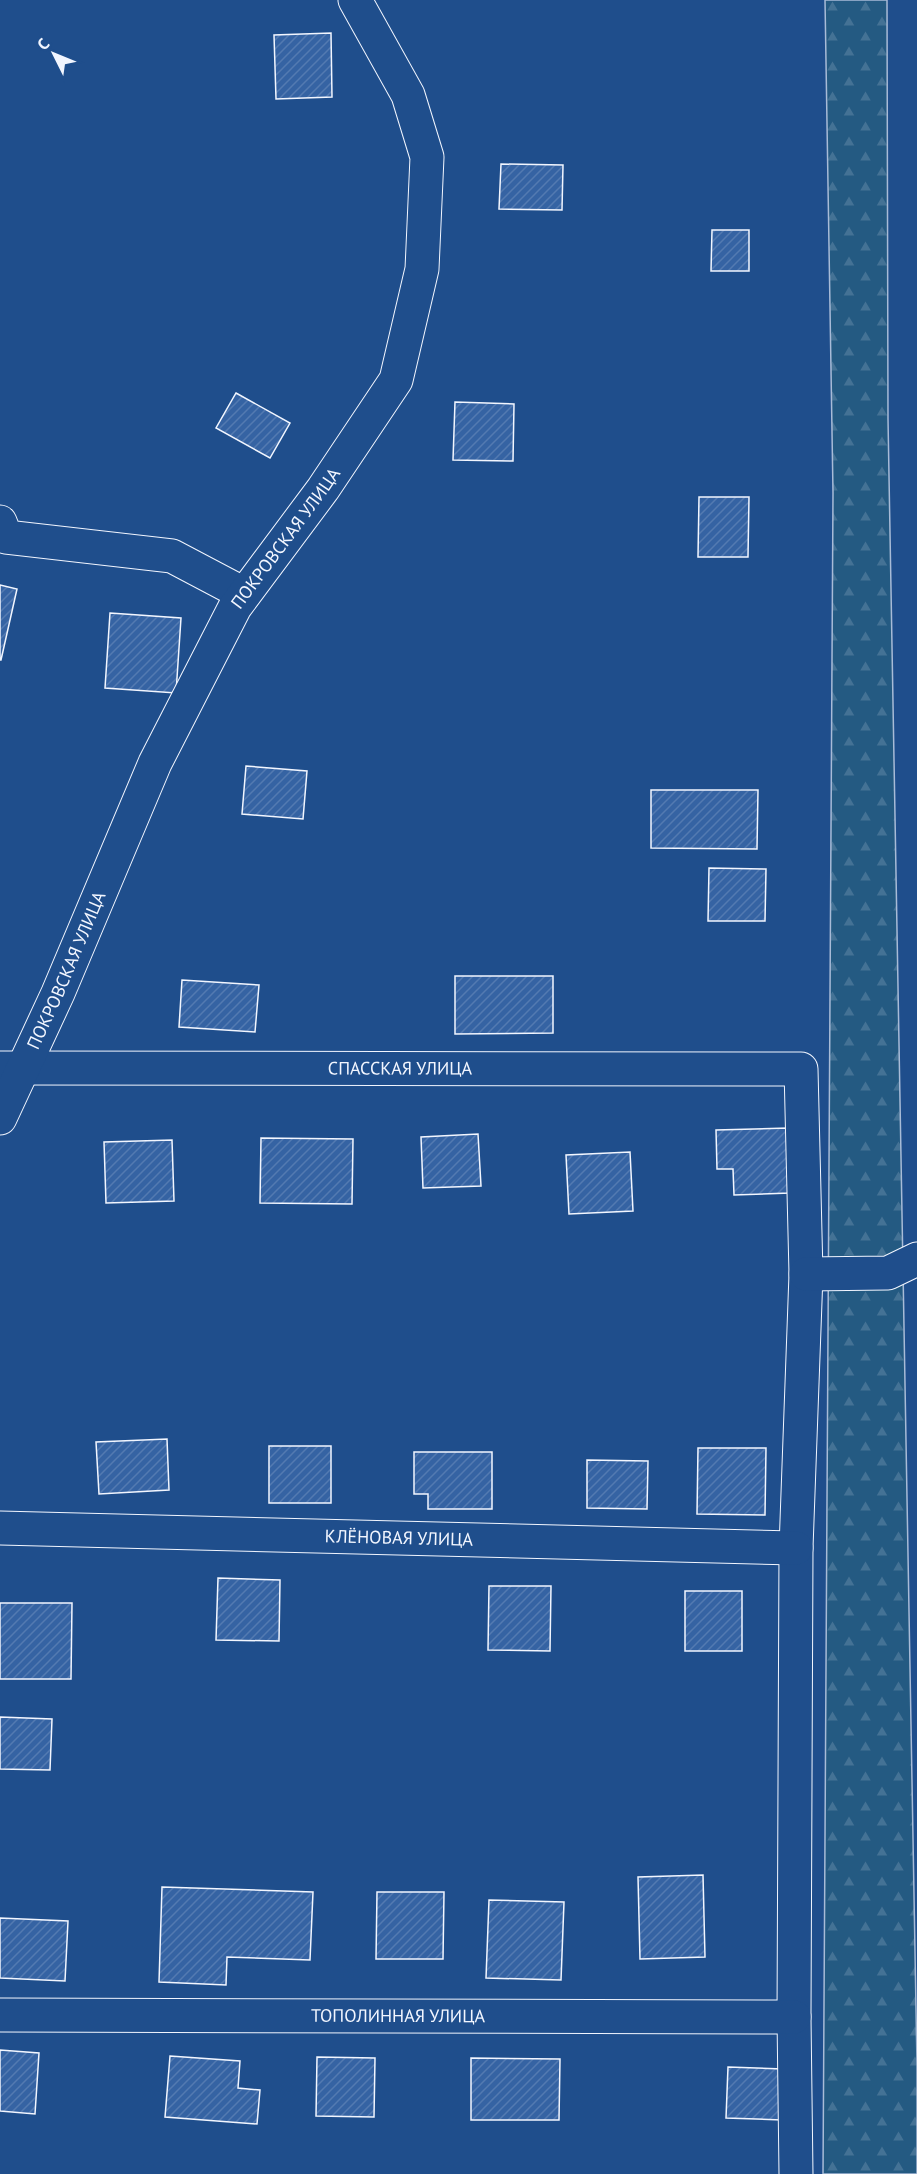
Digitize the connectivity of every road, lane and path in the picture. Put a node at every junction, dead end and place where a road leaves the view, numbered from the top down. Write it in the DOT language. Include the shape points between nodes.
graph roads {
  1 [pos="355,0"];
  2 [pos="2,532"];
  3 [pos="244,594"];
  4 [pos="11,1068"];
  5 [pos="0,1118"];
  6 [pos="917,1259"];
  7 [pos="806,1274"];
  8 [pos="0,1528"];
  9 [pos="796,1548"];
  10 [pos="0,2015"];
  11 [pos="794,2017"];
  12 [pos="796,2174"];
  1 -- 3 [label="street, ПОКРОВСКАЯ УЛИЦА" via="408,95 427,157 422,269 396,380 323,489"];
  2 -- 3 [label="street" via="172,556"];
  3 -- 4 [label="street, ПОКРОВСКАЯ УЛИЦА" via="155,763 58,993"];
  4 -- 5 [label="street, ПОКРОВСКАЯ УЛИЦА"];
  4 -- 7 [label="street, СПАССКАЯ УЛИЦА" via="801,1069"];
  6 -- 7 [label="street" via="888,1274"];
  7 -- 9 [label="street"];
  8 -- 9 [label="street, КЛЁНОВАЯ УЛИЦА"];
  9 -- 11 [label="street"];
  10 -- 11 [label="street, ТОПОЛИННАЯ УЛИЦА"];
  11 -- 12 [label="street"];
}
